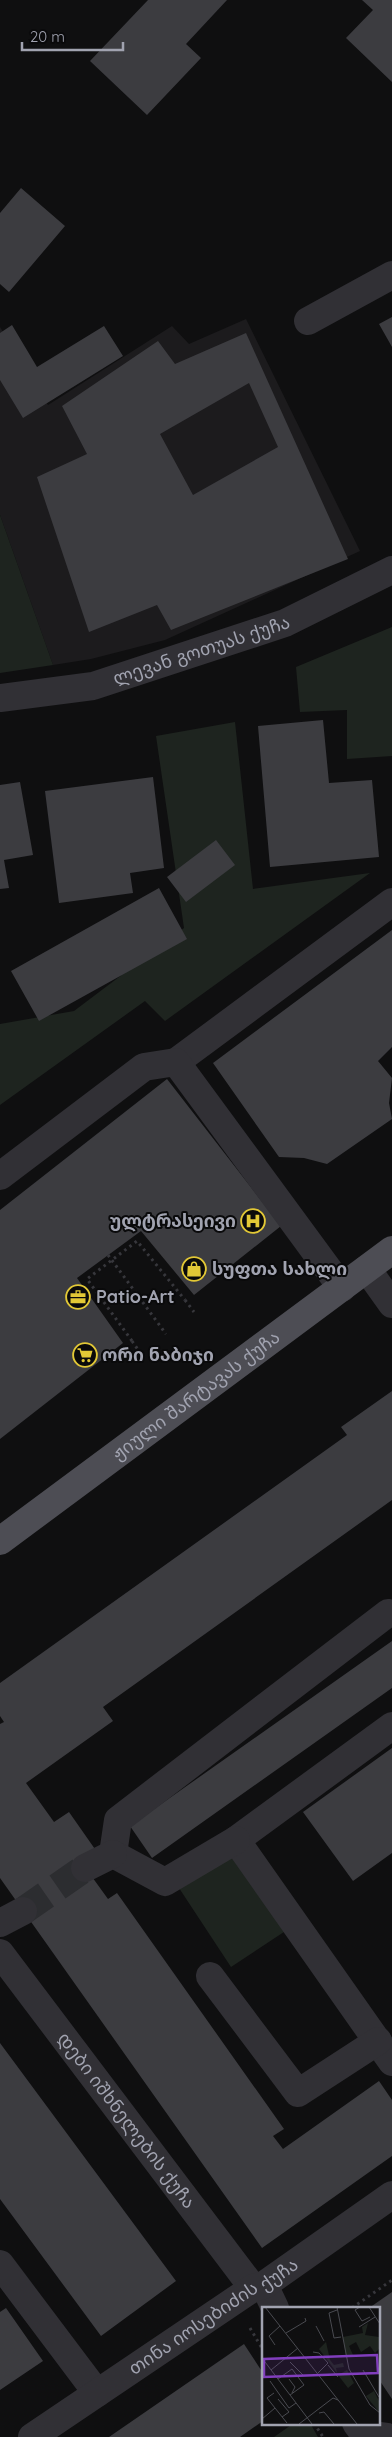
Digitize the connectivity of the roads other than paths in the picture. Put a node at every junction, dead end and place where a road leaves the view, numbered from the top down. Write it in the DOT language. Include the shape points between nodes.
graph roads {
  1 [pos="392,274"];
  2 [pos="308,322"];
  3 [pos="392,570"];
  4 [pos="0,698"];
  5 [pos="392,902"];
  6 [pos="176,1062"];
  7 [pos="0,1176"];
  8 [pos="392,1250"];
  9 [pos="367,1269"];
  10 [pos="342,1288"];
  11 [pos="392,1304"];
  12 [pos="0,1541"];
  13 [pos="388,1612"];
  14 [pos="392,1726"];
  15 [pos="236,1840"];
  16 [pos="113,1854"];
  17 [pos="85,1868"];
  18 [pos="0,1953"];
  19 [pos="210,1976"];
  20 [pos="9,1983"];
  21 [pos="385,2052"];
  22 [pos="392,2195"];
  23 [pos="0,2264"];
  24 [pos="264,2294"];
  25 [pos="97,2393"];
  26 [pos="357,2424"];
  27 [pos="32,2437"];
  28 [pos="387,2437"];
  1 -- 2 [label="street"];
  3 -- 4 [label="street, ლევან გოთუას ქუჩა" via="285,623 93,686"];
  5 -- 6 [label="street"];
  6 -- 7 [label="street" via="144,1067"];
  6 -- 10 [label="street"];
  8 -- 9 [label="main road, ჟიული შარტავას ქუჩა"];
  9 -- 10 [label="main road, ჟიული შარტავას ქუჩა"];
  9 -- 11 [label="street"];
  10 -- 12 [label="main road, ჟიული შარტავას ქუჩა"];
  13 -- 16 [label="street" via="118,1820"];
  14 -- 15 [label="street"];
  15 -- 16 [label="street" via="165,1882"];
  15 -- 21 [label="street"];
  16 -- 17 [label="street"];
  18 -- 20 [label="street, დები იშხნელების ქუჩა"];
  19 -- 21 [label="street" via="298,2093"];
  20 -- 24 [label="street, დები იშხნელების ქუჩა"];
  22 -- 24 [label="street, თინა იოსებიძის ქუჩა"];
  23 -- 25 [label="street"];
  24 -- 25 [label="street, თინა იოსებიძის ქუჩა"];
  25 -- 27 [label="street, თინა იოსებიძის ქუჩა"];
  26 -- 28 [label="street" via="364,2434"];
}
